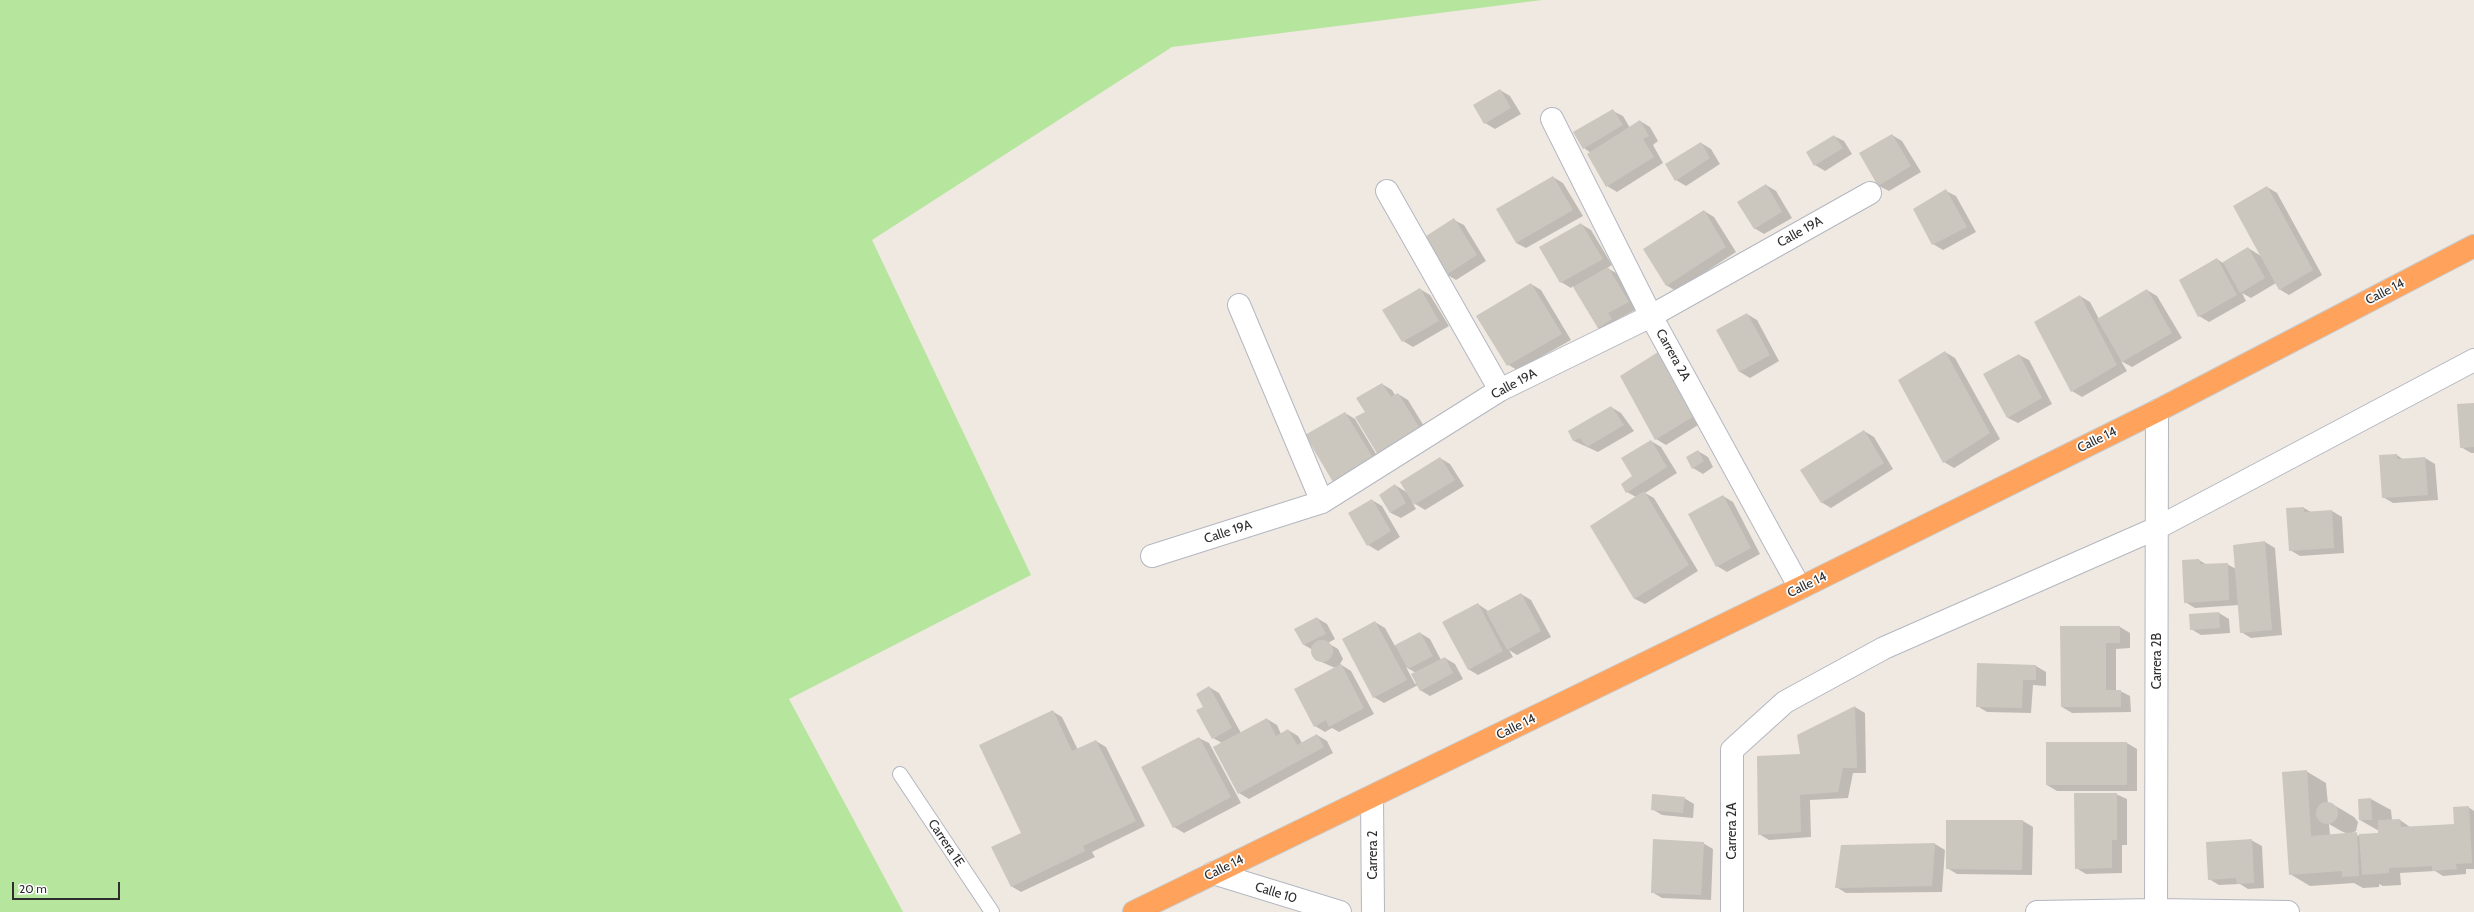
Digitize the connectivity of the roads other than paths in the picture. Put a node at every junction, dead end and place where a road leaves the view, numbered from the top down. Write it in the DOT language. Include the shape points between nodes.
graph roads {
  1 [pos="1552,119"];
  2 [pos="1387,191"];
  3 [pos="1870,193"];
  4 [pos="2474,246"];
  5 [pos="1239,305"];
  6 [pos="1651,316"];
  7 [pos="2474,360"];
  8 [pos="1500,390"];
  9 [pos="2157,411"];
  10 [pos="1322,502"];
  11 [pos="2157,528"];
  12 [pos="1152,556"];
  13 [pos="1800,588"];
  14 [pos="900,774"];
  15 [pos="1372,798"];
  16 [pos="1213,874"];
  17 [pos="2156,911"];
  18 [pos="992,912"];
  19 [pos="1134,912"];
  20 [pos="1340,912"];
  21 [pos="1373,912"];
  22 [pos="1732,912"];
  23 [pos="2037,912"];
  24 [pos="2288,912"];
  1 -- 6 [label="street, Carrera 2A"];
  2 -- 8 [label="street"];
  3 -- 6 [label="street, Calle 19A"];
  4 -- 9 [label="highway, Calle 14"];
  5 -- 10 [label="street"];
  6 -- 8 [label="street, Calle 19A"];
  6 -- 13 [label="street, Carrera 2A"];
  7 -- 11 [label="street"];
  8 -- 10 [label="street, Calle 19A"];
  9 -- 11 [label="street, Carrera 2B"];
  9 -- 13 [label="highway, Calle 14"];
  10 -- 12 [label="street, Calle 19A"];
  11 -- 17 [label="street, Carrera 2B"];
  11 -- 22 [label="street, Carrera 2A" via="1884,648 1784,702 1732,750"];
  13 -- 15 [label="highway, Calle 14"];
  14 -- 18 [label="lane, Carrera 1E"];
  15 -- 16 [label="highway, Calle 14"];
  15 -- 21 [label="street, Carrera 2"];
  16 -- 19 [label="highway, Calle 14"];
  16 -- 20 [label="street, Calle 10"];
  17 -- 23 [label="street"];
  17 -- 24 [label="street"];
}
